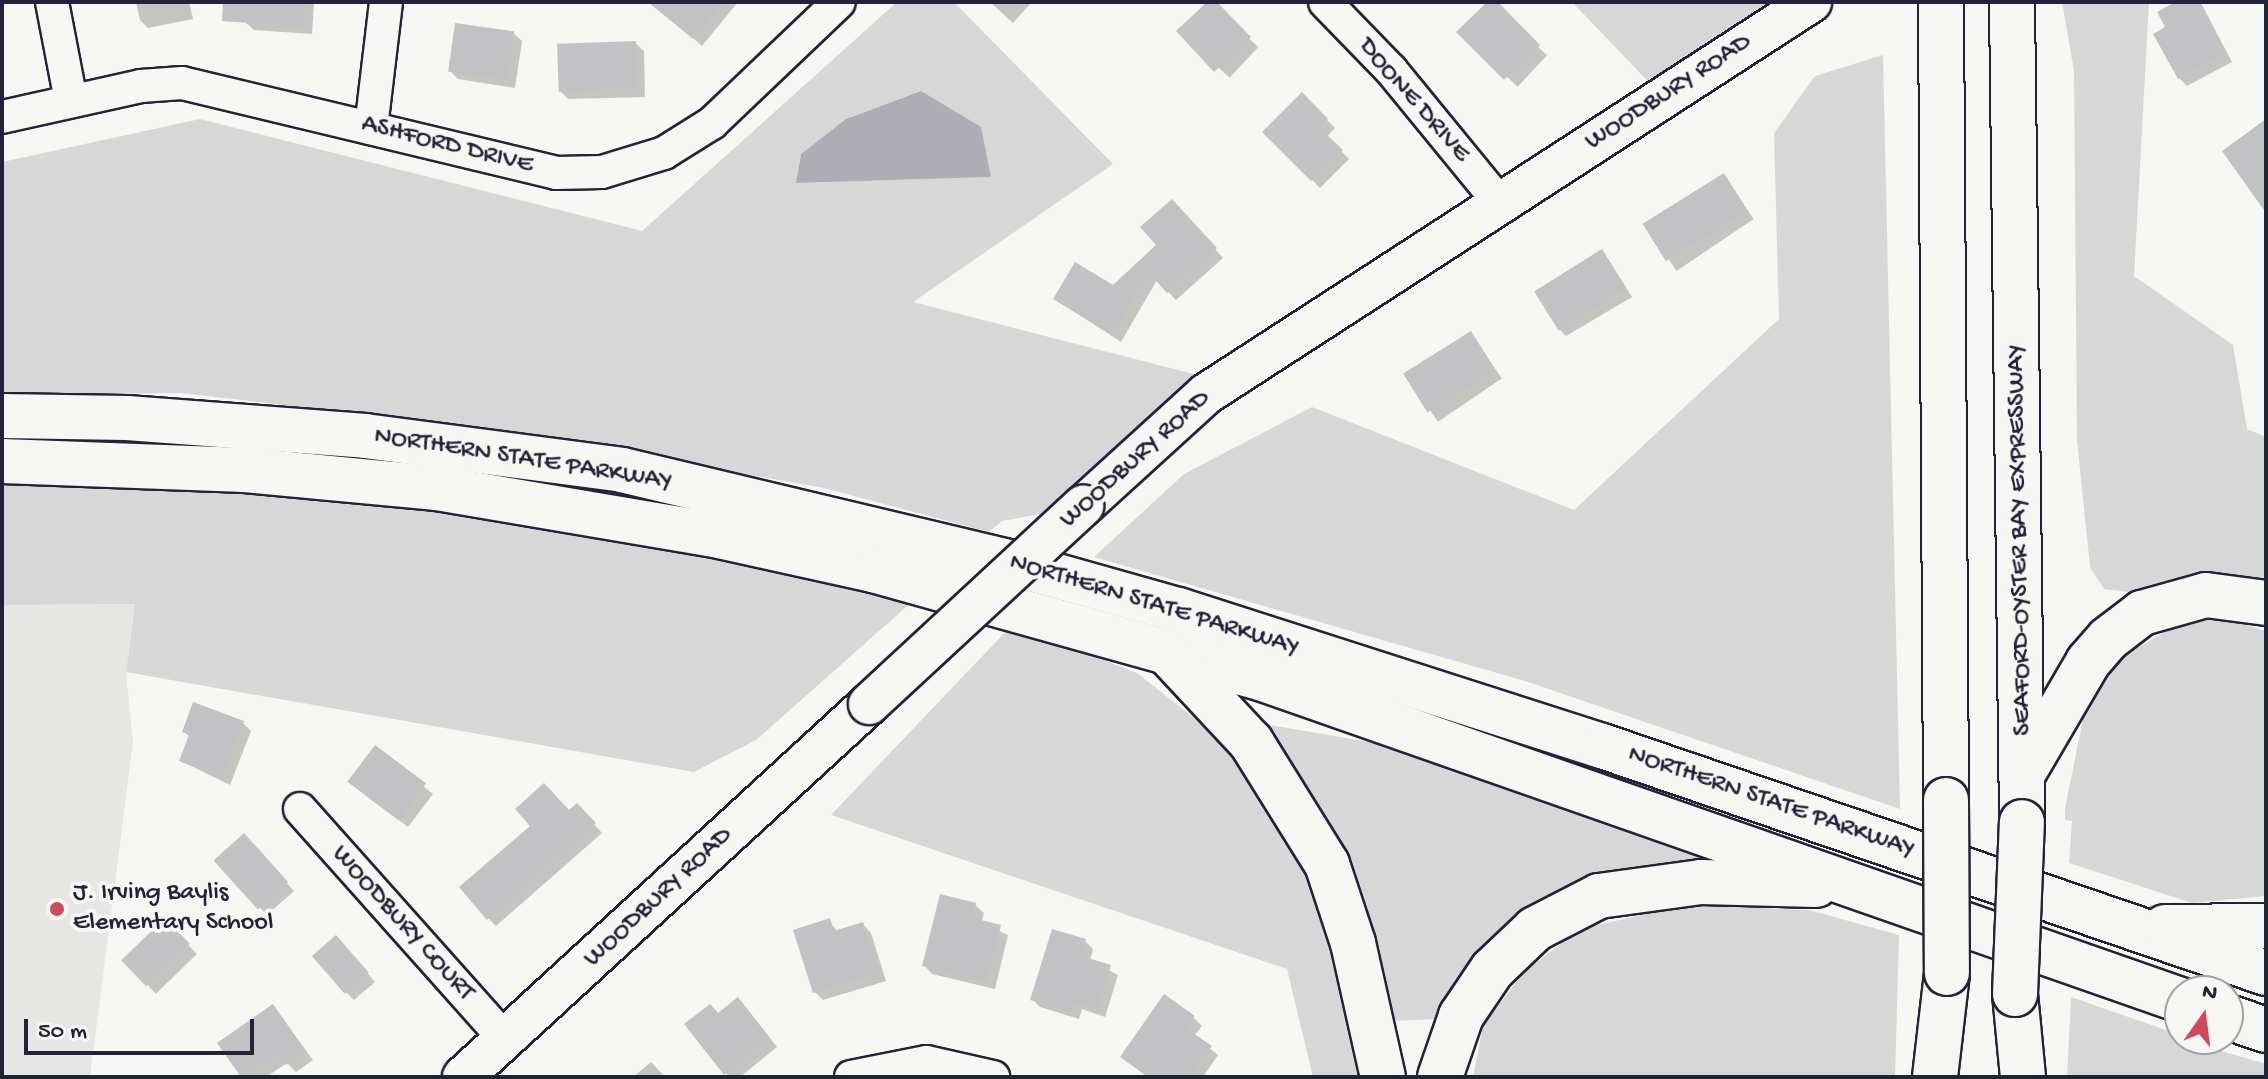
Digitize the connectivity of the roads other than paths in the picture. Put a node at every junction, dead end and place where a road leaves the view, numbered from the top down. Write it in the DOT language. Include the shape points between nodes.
graph roads {
  1 [pos="52,2"];
  2 [pos="386,2"];
  3 [pos="839,2"];
  4 [pos="1325,2"];
  5 [pos="1916,2"];
  6 [pos="1941,2"];
  7 [pos="2012,2"];
  8 [pos="1806,3"];
  9 [pos="1930,87"];
  10 [pos="71,101"];
  11 [pos="2,117"];
  12 [pos="371,128"];
  13 [pos="1499,202"];
  14 [pos="2,416"];
  15 [pos="2,461"];
  16 [pos="2266,603"];
  17 [pos="1164,649"];
  18 [pos="2024,772"];
  19 [pos="300,809"];
  20 [pos="1853,886"];
  21 [pos="2116,925"];
  22 [pos="2266,926"];
  23 [pos="1947,973"];
  24 [pos="2266,973"];
  25 [pos="2015,994"];
  26 [pos="2164,994"];
  27 [pos="505,1039"];
  28 [pos="463,1077"];
  29 [pos="851,1077"];
  30 [pos="993,1077"];
  31 [pos="1383,1077"];
  32 [pos="1440,1077"];
  33 [pos="1935,1077"];
  34 [pos="1948,1077"];
  35 [pos="2016,1077"];
  36 [pos="2023,1077"];
  1 -- 10 [label="street"];
  2 -- 12 [label="street"];
  3 -- 12 [label="street, ASHFORD DRIVE" via="712,123 664,153 602,172 556,173"];
  4 -- 13 [label="street, DOONE DRIVE" via="1391,70"];
  5 -- 9 [label="highway"];
  6 -- 9 [label="highway"];
  7 -- 18 [label="highway, SEAFORD-OYSTER BAY EXPRESSWAY"];
  8 -- 13 [label="main road, WOODBURY ROAD"];
  9 -- 23 [label="highway, bridge" via="1944,447"];
  10 -- 11 [label="street, ASHFORD DRIVE"];
  10 -- 12 [label="street, ASHFORD DRIVE" via="182,83"];
  13 -- 27 [label="main road, WOODBURY ROAD, bridge" via="1206,394"];
  14 -- 21 [label="highway, NORTHERN STATE PARKWAY" via="127,418 365,436 622,470 1007,562 1178,610 1602,746"];
  15 -- 17 [label="highway, NORTHERN STATE PARKWAY" via="245,470 437,488 578,510 873,570"];
  16 -- 18 [label="highway" via="2206,595 2142,613 2088,662"];
  17 -- 20 [label="highway, NORTHERN STATE PARKWAY" via="1424,733"];
  17 -- 31 [label="highway" via="1260,755 1327,864 1353,943"];
  18 -- 25 [label="highway, SEAFORD-OYSTER BAY EXPRESSWAY, bridge"];
  19 -- 27 [label="street, WOODBURY COURT"];
  20 -- 26 [label="highway, NORTHERN STATE PARKWAY"];
  20 -- 32 [label="highway" via="1701,882 1599,896 1535,929 1492,970 1461,1016"];
  21 -- 22 [label="highway"];
  21 -- 24 [label="highway, NORTHERN STATE PARKWAY"];
  23 -- 33 [label="highway"];
  23 -- 34 [label="highway"];
  25 -- 35 [label="highway, SEAFORD-OYSTER BAY EXPRESSWAY"];
  25 -- 36 [label="highway"];
  27 -- 28 [label="main road, WOODBURY ROAD"];
  29 -- 30 [label="street" via="927,1062"];
}
